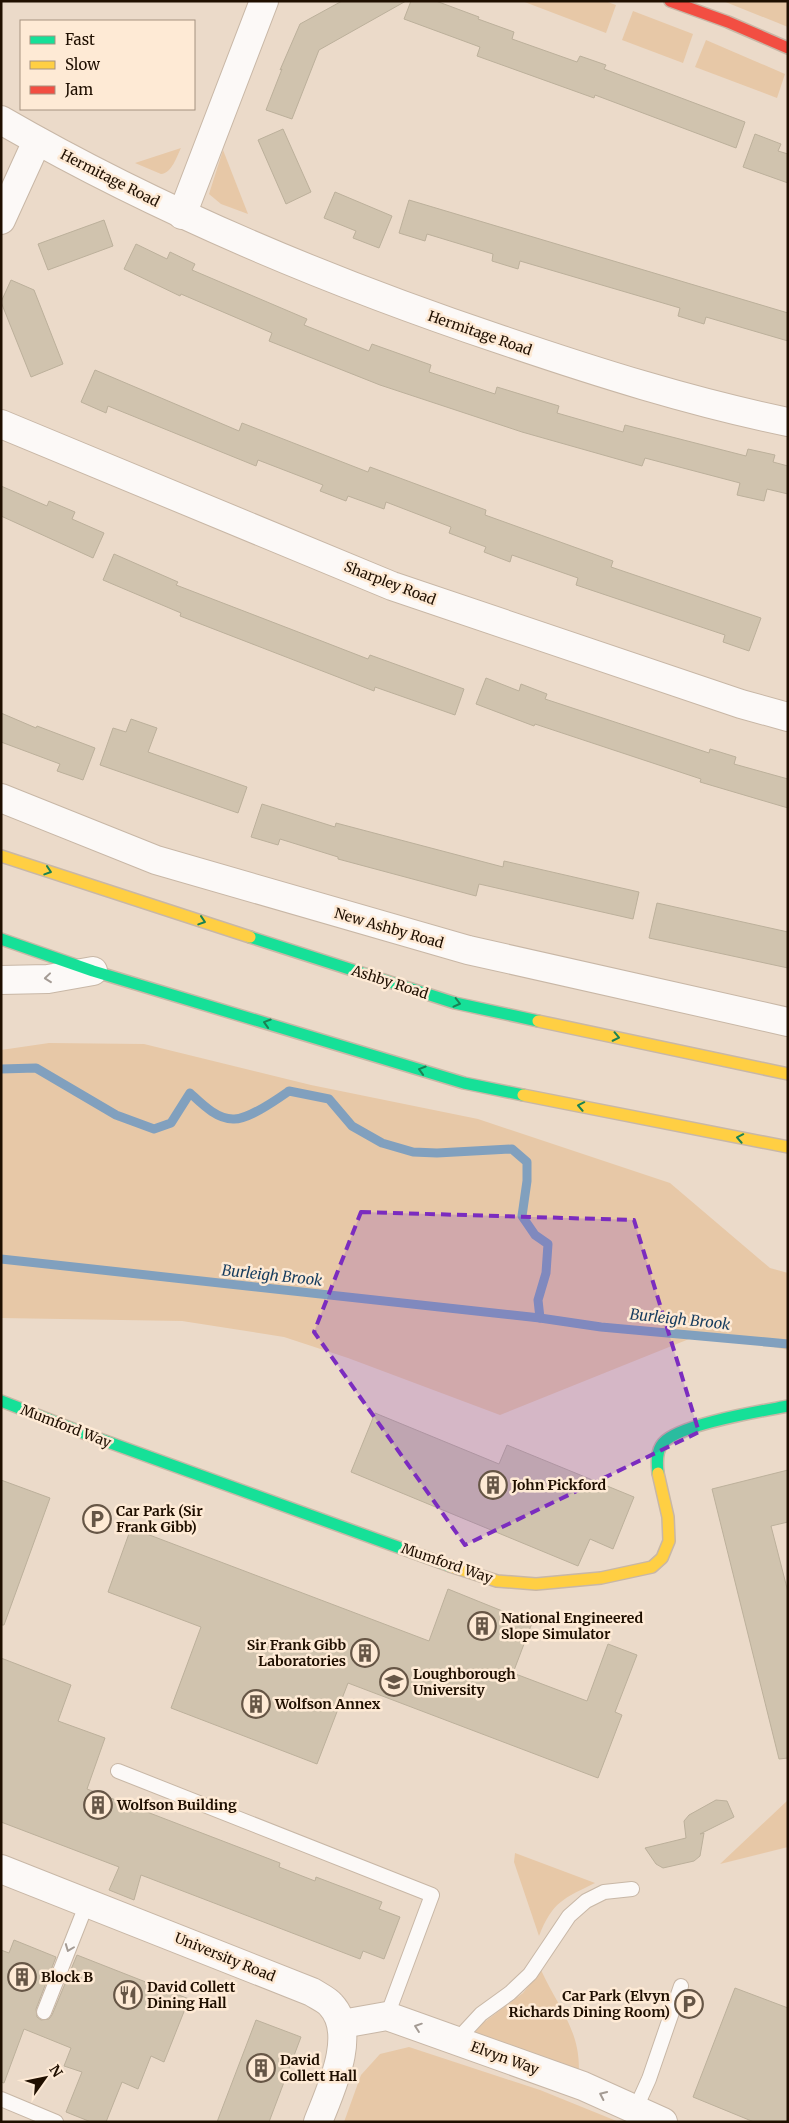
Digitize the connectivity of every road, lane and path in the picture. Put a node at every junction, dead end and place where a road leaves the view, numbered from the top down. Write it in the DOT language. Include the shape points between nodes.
graph roads {
  1 [pos="264,1"];
  2 [pos="670,1"];
  3 [pos="788,48"];
  4 [pos="1,120"];
  5 [pos="37,141"];
  6 [pos="182,214"];
  7 [pos="1,220"];
  8 [pos="788,422"];
  9 [pos="1,424"];
  10 [pos="788,717"];
  11 [pos="1,798"];
  12 [pos="1,856"];
  13 [pos="1,939"];
  14 [pos="93,971"];
  15 [pos="1,980"];
  16 [pos="788,1022"];
  17 [pos="788,1074"];
  18 [pos="788,1147"];
  19 [pos="1,1402"];
  20 [pos="788,1406"];
  21 [pos="118,1771"];
  22 [pos="3,1876"];
  23 [pos="632,1890"];
  24 [pos="87,1903"];
  25 [pos="682,1986"];
  26 [pos="44,2012"];
  27 [pos="388,2016"];
  28 [pos="342,2024"];
  29 [pos="457,2040"];
  30 [pos="1,2099"];
  31 [pos="648,2117"];
  32 [pos="56,2122"];
  33 [pos="318,2122"];
  1 -- 6 [label="street"];
  2 -- 3 [label="main road"];
  4 -- 5 [label="street, Hermitage Road"];
  5 -- 6 [label="street, Hermitage Road"];
  5 -- 7 [label="street"];
  6 -- 8 [label="street, Hermitage Road" via="295,264 428,315 596,372"];
  9 -- 10 [label="street, Sharpley Road" via="392,586 740,704"];
  11 -- 16 [label="street, New Ashby Road" via="156,860 468,950"];
  12 -- 17 [label="main road, Ashby Road, one-way" via="455,1003"];
  13 -- 14 [label="main road"];
  14 -- 15 [label="street, one-way" via="48,979"];
  18 -- 14 [label="main road, one-way" via="464,1083"];
  19 -- 20 [label="main road, Mumford Way" via="450,1566 502,1582 606,1579 654,1566 665,1554 670,1540 657,1464 663,1444 676,1434 694,1427"];
  21 -- 27 [label="lane" via="432,1895"];
  22 -- 24 [label="street, University Road"];
  23 -- 29 [label="lane" via="604,1892 586,1901 569,1916 530,1974 480,2014"];
  24 -- 26 [label="lane, one-way"];
  24 -- 28 [label="street, University Road" via="312,1992 332,2005"];
  25 -- 31 [label="lane" via="649,2079"];
  27 -- 28 [label="street, Elvyn Way"];
  29 -- 27 [label="street, Elvyn Way, one-way"];
  28 -- 33 [label="street" via="341,2062"];
  31 -- 29 [label="street, Elvyn Way, one-way" via="583,2086"];
  30 -- 32 [label="lane"];
}
